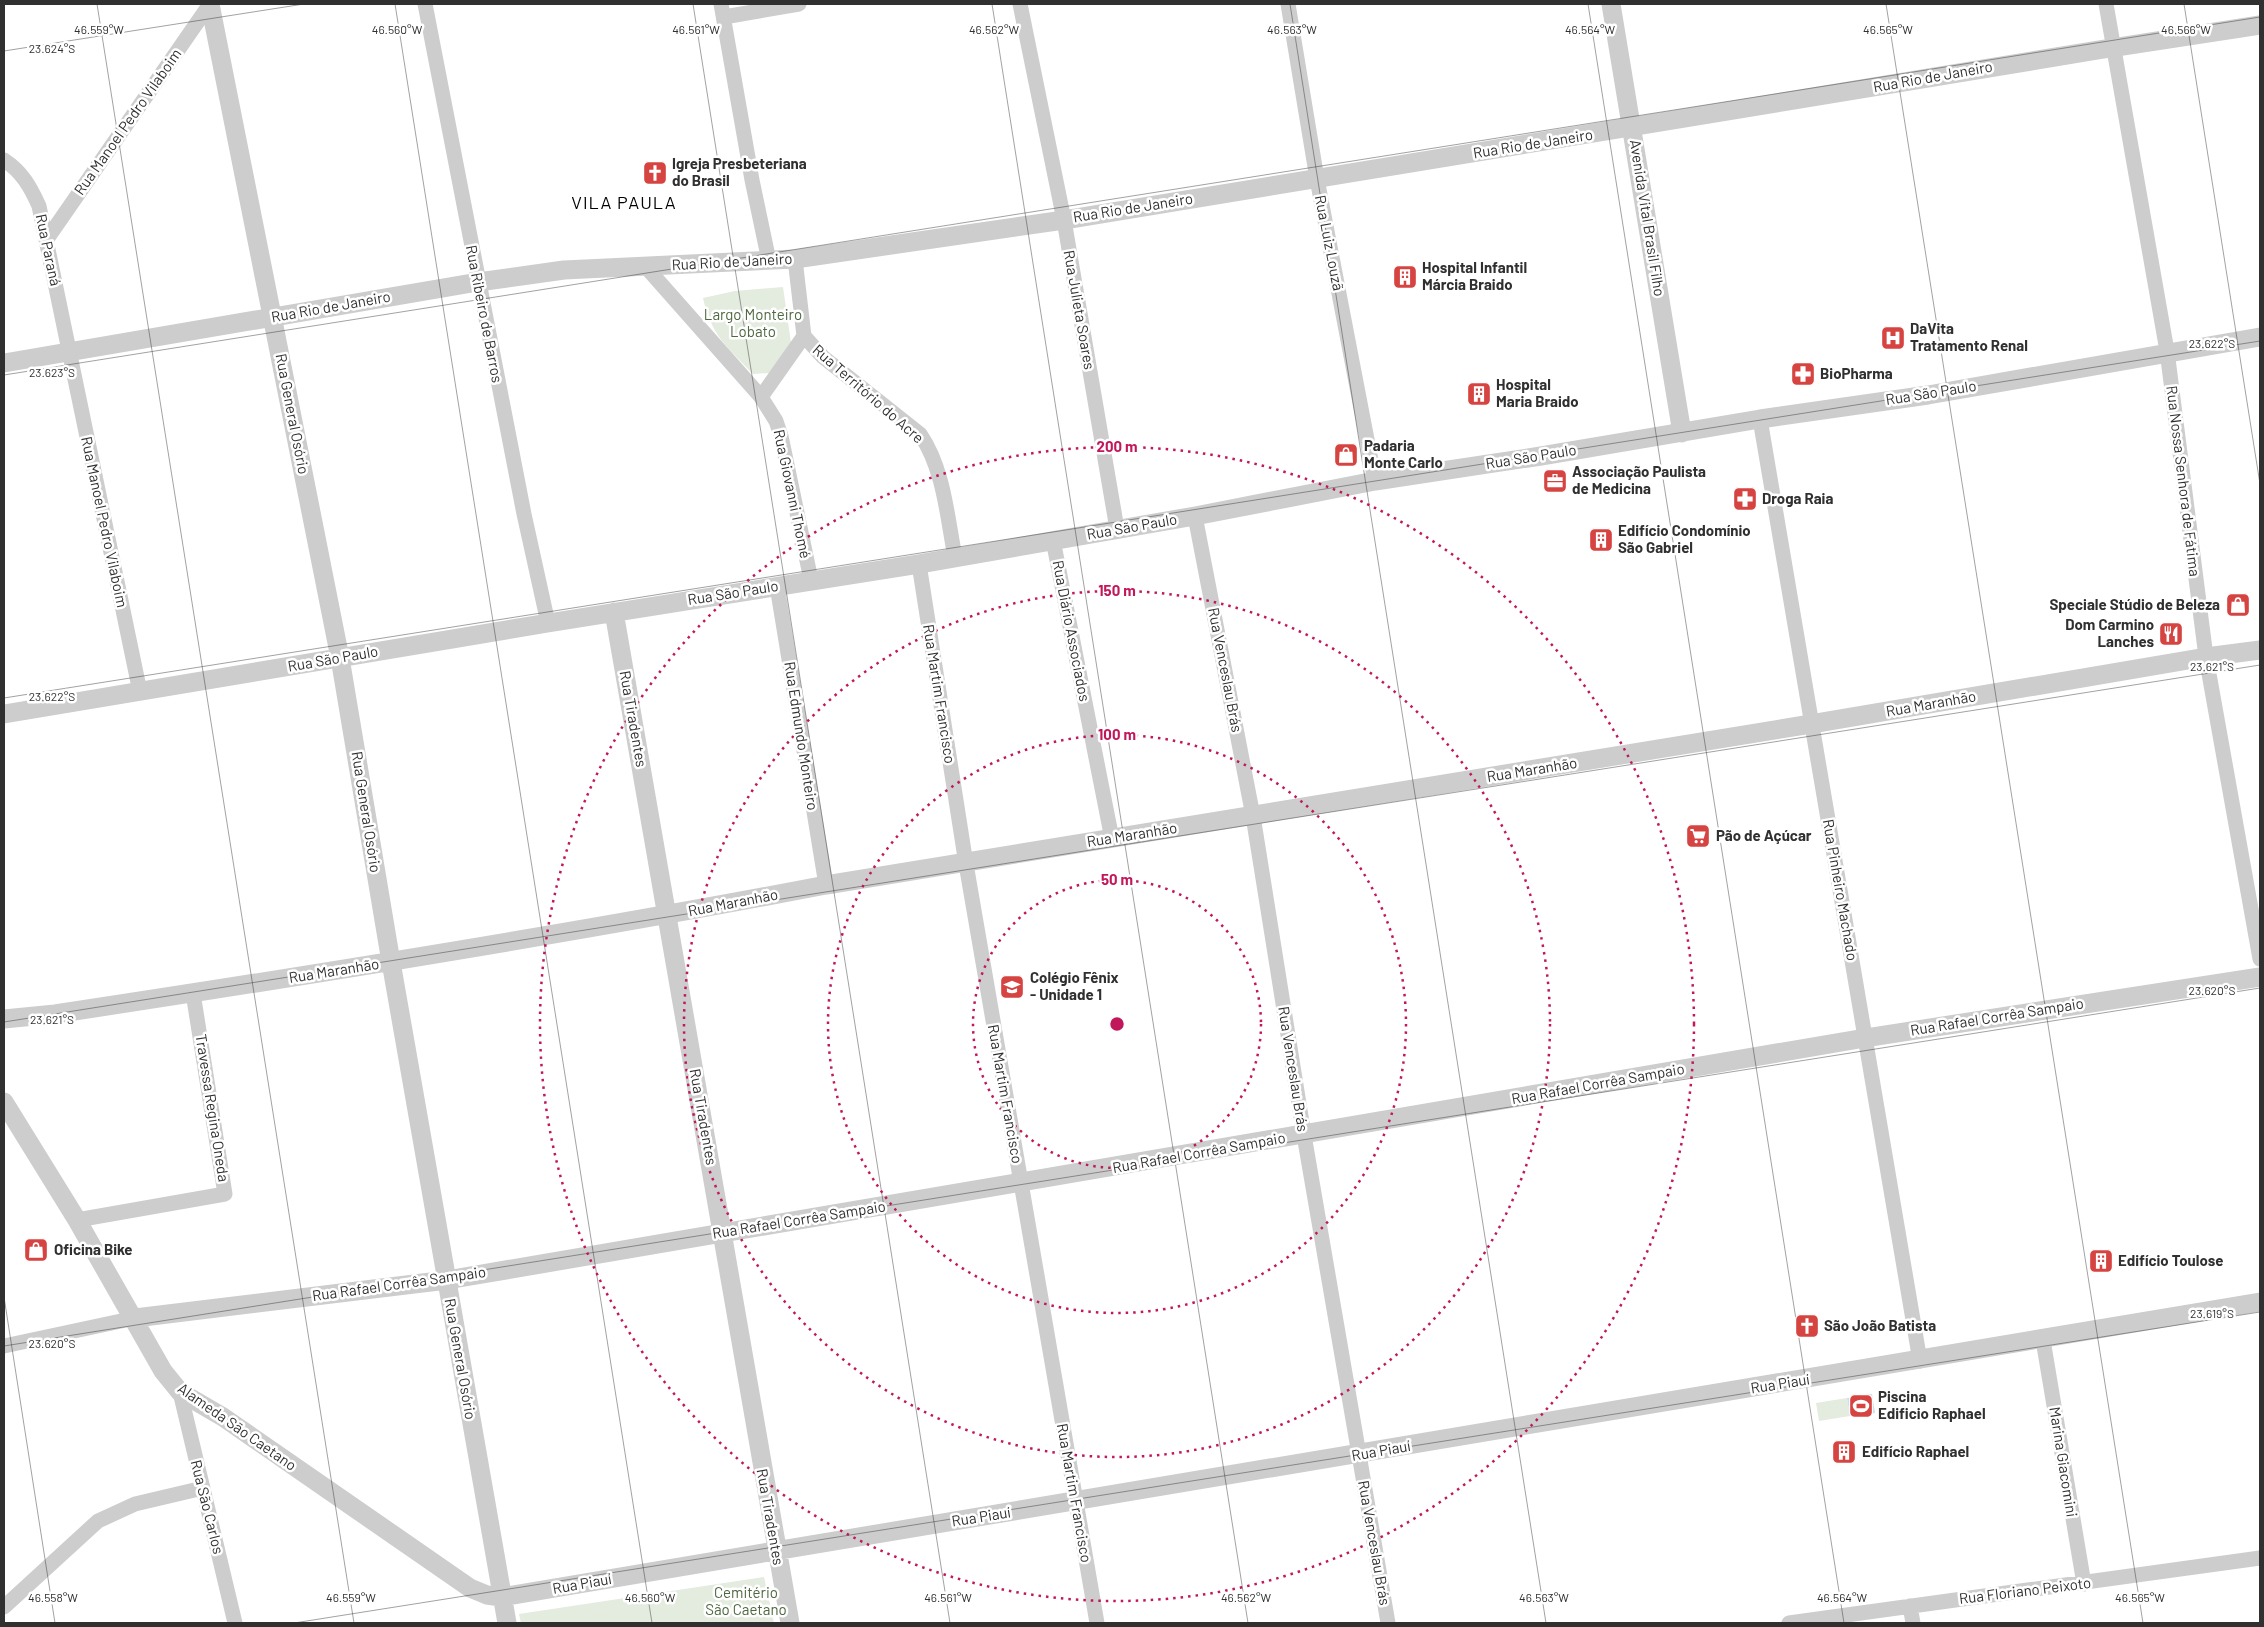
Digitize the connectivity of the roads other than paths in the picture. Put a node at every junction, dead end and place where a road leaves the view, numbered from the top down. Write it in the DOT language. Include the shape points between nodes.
graph roads {
  1 [pos="210,4"];
  2 [pos="425,4"];
  3 [pos="799,4"];
  4 [pos="1020,4"];
  5 [pos="1288,4"];
  6 [pos="1611,4"];
  7 [pos="2106,4"];
  8 [pos="722,10"];
  9 [pos="2260,25"];
  10 [pos="2114,47"];
  11 [pos="1632,128"];
  12 [pos="4,160"];
  13 [pos="1316,179"];
  14 [pos="1064,220"];
  15 [pos="47,239"];
  16 [pos="796,258"];
  17 [pos="769,261"];
  18 [pos="646,267"];
  19 [pos="478,282"];
  20 [pos="272,317"];
  21 [pos="804,336"];
  22 [pos="2260,336"];
  23 [pos="2166,351"];
  24 [pos="68,352"];
  25 [pos="4,363"];
  26 [pos="761,397"];
  27 [pos="1760,419"];
  28 [pos="1682,433"];
  29 [pos="1375,481"];
  30 [pos="1195,516"];
  31 [pos="1117,529"];
  32 [pos="1053,540"];
  33 [pos="955,557"];
  34 [pos="919,564"];
  35 [pos="811,580"];
  36 [pos="777,586"];
  37 [pos="614,612"];
  38 [pos="548,623"];
  39 [pos="2260,650"];
  40 [pos="2206,657"];
  41 [pos="340,658"];
  42 [pos="140,692"];
  43 [pos="4,714"];
  44 [pos="1812,724"];
  45 [pos="1253,816"];
  46 [pos="1112,838"];
  47 [pos="966,864"];
  48 [pos="826,885"];
  49 [pos="668,916"];
  50 [pos="2260,959"];
  51 [pos="390,962"];
  52 [pos="2260,977"];
  53 [pos="193,993"];
  54 [pos="4,1019"];
  55 [pos="1865,1038"];
  56 [pos="4,1102"];
  57 [pos="1304,1135"];
  58 [pos="1020,1184"];
  59 [pos="77,1220"];
  60 [pos="724,1232"];
  61 [pos="447,1280"];
  62 [pos="2260,1302"];
  63 [pos="135,1318"];
  64 [pos="2043,1340"];
  65 [pos="4,1346"];
  66 [pos="1920,1361"];
  67 [pos="180,1392"];
  68 [pos="1358,1454"];
  69 [pos="203,1488"];
  70 [pos="1075,1502"];
  71 [pos="776,1551"];
  72 [pos="2260,1558"];
  73 [pos="2084,1584"];
  74 [pos="501,1597"];
  75 [pos="1910,1606"];
  76 [pos="4,1607"];
  77 [pos="235,1623"];
  78 [pos="507,1623"];
  79 [pos="790,1623"];
  80 [pos="1097,1623"];
  81 [pos="1388,1623"];
  82 [pos="1789,1623"];
  83 [pos="1913,1623"];
  1 -- 15 [label="street, Rua Manoel Pedro Vilaboim"];
  1 -- 20 [label="street, Rua General Osório"];
  2 -- 19 [label="street, Rua Ribeiro de Barros"];
  3 -- 8 [label="street"];
  4 -- 14 [label="street, Rua Julieta Soares"];
  5 -- 13 [label="street, Rua Luiz Louzã"];
  6 -- 11 [label="street, Avenida Vital Brasil Filho"];
  7 -- 10 [label="street, Rua Nossa Senhora de Fátima"];
  8 -- 17 [label="street"];
  9 -- 10 [label="street, Rua Rio de Janeiro"];
  10 -- 11 [label="street, Rua Rio de Janeiro"];
  10 -- 23 [label="street, Rua Nossa Senhora de Fátima"];
  11 -- 13 [label="street, Rua Rio de Janeiro"];
  11 -- 28 [label="street, Avenida Vital Brasil Filho"];
  12 -- 15 [label="street, Rua Paraná" via="18,169 30,185"];
  13 -- 14 [label="street, Rua Rio de Janeiro"];
  13 -- 29 [label="street, Rua Luiz Louzã"];
  14 -- 16 [label="street, Rua Rio de Janeiro"];
  14 -- 31 [label="street, Rua Julieta Soares"];
  15 -- 24 [label="street, Rua Paraná"];
  16 -- 17 [label="street, Rua Rio de Janeiro"];
  16 -- 21 [label="street, Rua Território do Acre"];
  17 -- 18 [label="street, Rua Rio de Janeiro"];
  18 -- 19 [label="street, Rua Rio de Janeiro" via="564,270"];
  18 -- 26 [label="street"];
  19 -- 20 [label="street, Rua Rio de Janeiro"];
  19 -- 38 [label="street, Rua Ribeiro de Barros"];
  20 -- 24 [label="street, Rua Rio de Janeiro"];
  20 -- 41 [label="street, Rua General Osório"];
  21 -- 26 [label="street"];
  21 -- 33 [label="street, Rua Território do Acre" via="823,357 920,434 931,450"];
  22 -- 23 [label="street, Rua São Paulo"];
  23 -- 27 [label="street, Rua São Paulo" via="1928,395"];
  23 -- 40 [label="street, Rua Nossa Senhora de Fátima"];
  24 -- 25 [label="street, Rua Rio de Janeiro"];
  24 -- 42 [label="street, Rua Manoel Pedro Vilaboim"];
  26 -- 35 [label="street, Rua Giovanni Thomé" via="781,436"];
  27 -- 28 [label="street, Rua São Paulo"];
  27 -- 44 [label="street, Rua Pinheiro Machado"];
  28 -- 29 [label="street, Rua São Paulo"];
  29 -- 30 [label="street, Rua São Paulo"];
  30 -- 31 [label="street, Rua São Paulo"];
  30 -- 45 [label="street, Rua Venceslau Brás"];
  31 -- 32 [label="street, Rua São Paulo"];
  32 -- 33 [label="street, Rua São Paulo"];
  32 -- 46 [label="street, Rua Diário Associados"];
  33 -- 34 [label="street, Rua São Paulo"];
  34 -- 35 [label="street, Rua São Paulo"];
  34 -- 47 [label="street, Rua Martim Francisco"];
  35 -- 36 [label="street, Rua São Paulo"];
  36 -- 37 [label="street, Rua São Paulo"];
  36 -- 48 [label="street, Rua Edmundo Monteiro"];
  37 -- 38 [label="street, Rua São Paulo"];
  37 -- 49 [label="street, Rua Tiradentes"];
  38 -- 41 [label="street, Rua São Paulo"];
  39 -- 40 [label="street, Rua Maranhão"];
  40 -- 44 [label="street, Rua Maranhão"];
  40 -- 50 [label="street, Rua Nossa Senhora de Fátima"];
  41 -- 42 [label="street, Rua São Paulo"];
  41 -- 51 [label="street, Rua General Osório"];
  42 -- 43 [label="street, Rua São Paulo"];
  44 -- 45 [label="street, Rua Maranhão"];
  44 -- 55 [label="street, Rua Pinheiro Machado"];
  45 -- 46 [label="street, Rua Maranhão"];
  45 -- 57 [label="street, Rua Venceslau Brás"];
  46 -- 47 [label="street, Rua Maranhão"];
  47 -- 48 [label="street, Rua Maranhão"];
  47 -- 58 [label="street, Rua Martim Francisco"];
  48 -- 49 [label="street, Rua Maranhão"];
  49 -- 51 [label="street, Rua Maranhão"];
  49 -- 60 [label="street, Rua Tiradentes"];
  51 -- 53 [label="street, Rua Maranhão"];
  51 -- 61 [label="street, Rua General Osório"];
  52 -- 55 [label="street, Rua Rafael Corrêa Sampaio"];
  53 -- 54 [label="street, Rua Maranhão"];
  53 -- 59 [label="street, Travessa Regina Oneda" via="225,1194"];
  55 -- 57 [label="street, Rua Rafael Corrêa Sampaio"];
  55 -- 66 [label="street, Rua Pinheiro Machado"];
  56 -- 59 [label="street, Alameda São Caetano"];
  57 -- 58 [label="street, Rua Rafael Corrêa Sampaio"];
  57 -- 68 [label="street, Rua Venceslau Brás"];
  58 -- 60 [label="street, Rua Rafael Corrêa Sampaio"];
  58 -- 70 [label="street, Rua Martim Francisco"];
  59 -- 63 [label="street, Alameda São Caetano"];
  60 -- 61 [label="street, Rua Rafael Corrêa Sampaio"];
  60 -- 71 [label="street, Rua Tiradentes"];
  61 -- 63 [label="street, Rua Rafael Corrêa Sampaio"];
  61 -- 74 [label="street, Rua General Osório"];
  62 -- 64 [label="street, Rua Piauí"];
  63 -- 65 [label="street"];
  63 -- 67 [label="street, Alameda São Caetano" via="163,1371"];
  64 -- 66 [label="street, Rua Piauí"];
  64 -- 73 [label="street, Marina Giacomini"];
  66 -- 68 [label="street, Rua Piauí"];
  67 -- 69 [label="street, Rua São Carlos"];
  67 -- 74 [label="street, Alameda São Caetano" via="223,1417 470,1588"];
  68 -- 70 [label="street, Rua Piauí"];
  68 -- 81 [label="street, Rua Venceslau Brás"];
  69 -- 76 [label="street" via="134,1504 98,1521"];
  69 -- 77 [label="street, Rua São Carlos"];
  70 -- 71 [label="street, Rua Piauí"];
  70 -- 80 [label="street, Rua Martim Francisco"];
  71 -- 74 [label="street, Rua Piauí"];
  71 -- 79 [label="street, Rua Tiradentes"];
  72 -- 73 [label="street, Rua Floriano Peixoto"];
  73 -- 75 [label="street, Rua Floriano Peixoto"];
  74 -- 78 [label="street, Rua General Osório"];
  75 -- 82 [label="street, Rua Floriano Peixoto"];
  75 -- 83 [label="street"];
}
